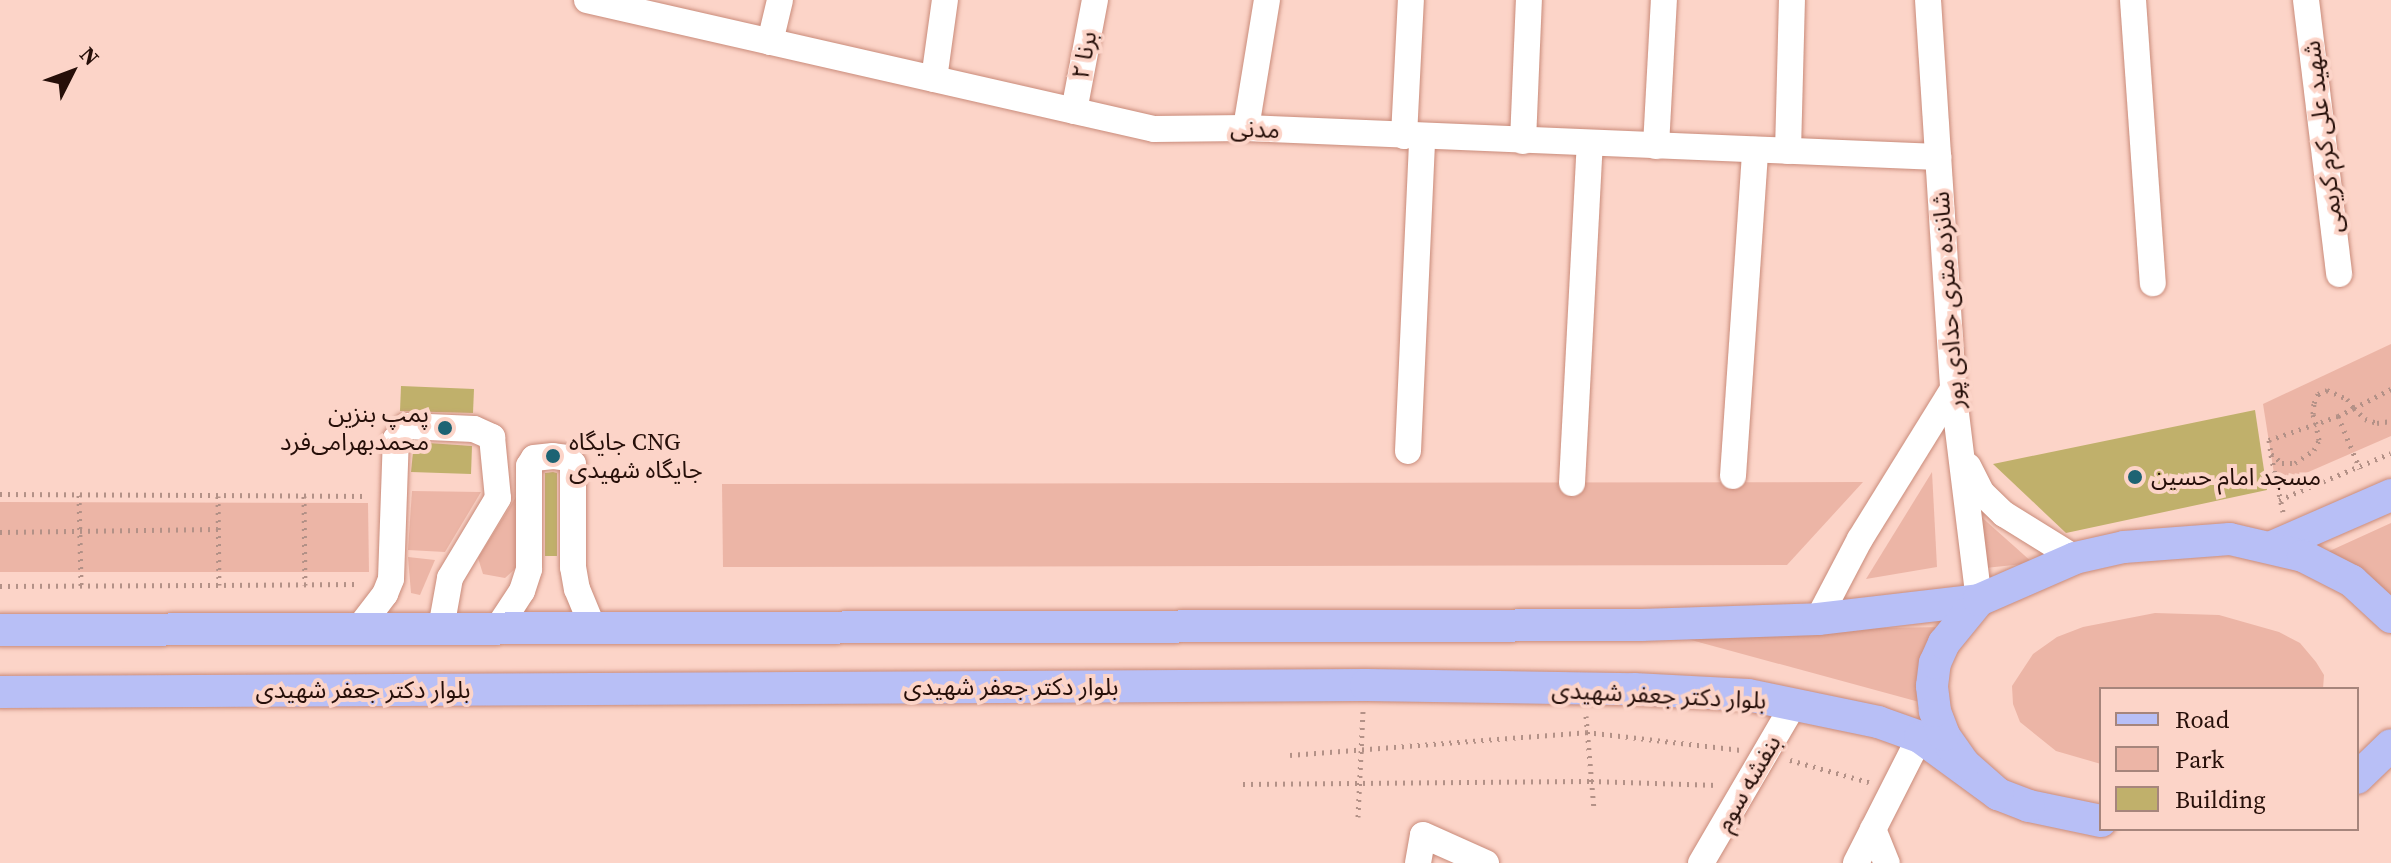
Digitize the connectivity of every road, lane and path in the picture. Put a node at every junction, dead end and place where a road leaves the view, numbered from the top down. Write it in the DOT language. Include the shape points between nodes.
graph roads {
  1 [pos="587,0"];
  2 [pos="780,0"];
  3 [pos="945,0"];
  4 [pos="1095,0"];
  5 [pos="1267,0"];
  6 [pos="1411,0"];
  7 [pos="1529,0"];
  8 [pos="1664,0"];
  9 [pos="1792,0"];
  10 [pos="1928,0"];
  11 [pos="2133,0"];
  12 [pos="2306,0"];
  13 [pos="624,4"];
  14 [pos="770,42"];
  15 [pos="934,79"];
  16 [pos="1074,111"];
  17 [pos="1246,128"];
  18 [pos="1413,136"];
  19 [pos="1523,141"];
  20 [pos="1590,144"];
  21 [pos="1656,146"];
  22 [pos="1755,150"];
  23 [pos="1788,151"];
  24 [pos="1938,157"];
  25 [pos="2339,274"];
  26 [pos="2153,283"];
  27 [pos="1953,389"];
  28 [pos="2391,389"];
  29 [pos="2354,408"];
  30 [pos="2338,416"];
  31 [pos="2391,421"];
  32 [pos="2316,424"];
  33 [pos="1408,451"];
  34 [pos="1960,451"];
  35 [pos="2391,453"];
  36 [pos="2271,454"];
  37 [pos="2360,469"];
  38 [pos="1733,476"];
  39 [pos="1572,483"];
  40 [pos="0,494"];
  41 [pos="78,494"];
  42 [pos="2391,495"];
  43 [pos="218,496"];
  44 [pos="304,496"];
  45 [pos="368,496"];
  46 [pos="2279,500"];
  47 [pos="218,529"];
  48 [pos="79,531"];
  49 [pos="0,532"];
  50 [pos="2281,543"];
  51 [pos="2075,558"];
  52 [pos="368,584"];
  53 [pos="219,585"];
  54 [pos="305,585"];
  55 [pos="0,586"];
  56 [pos="81,586"];
  57 [pos="1979,600"];
  58 [pos="2391,617"];
  59 [pos="1818,619"];
  60 [pos="359,628"];
  61 [pos="441,628"];
  62 [pos="497,629"];
  63 [pos="0,630"];
  64 [pos="594,630"];
  65 [pos="1366,685"];
  66 [pos="1586,690"];
  67 [pos="0,692"];
  68 [pos="1794,704"];
  69 [pos="1586,732"];
  70 [pos="1920,737"];
  71 [pos="2391,745"];
  72 [pos="1359,749"];
  73 [pos="1764,753"];
  74 [pos="1290,755"];
  75 [pos="2359,776"];
  76 [pos="1591,781"];
  77 [pos="1359,783"];
  78 [pos="1243,784"];
  79 [pos="1746,786"];
  80 [pos="1893,789"];
  81 [pos="1998,794"];
  82 [pos="1594,810"];
  83 [pos="1358,817"];
  84 [pos="2099,821"];
  85 [pos="1873,829"];
  86 [pos="1418,863"];
  87 [pos="1486,863"];
  88 [pos="1701,863"];
  89 [pos="1856,863"];
  90 [pos="1887,863"];
  1 -- 13 [label="street, مدنی"];
  2 -- 14 [label="street"];
  3 -- 15 [label="street"];
  4 -- 16 [label="street, برنا ۲"];
  5 -- 17 [label="street"];
  6 -- 18 [label="street"];
  7 -- 19 [label="street"];
  8 -- 21 [label="street"];
  9 -- 23 [label="street"];
  10 -- 24 [label="street, شانزده متری حدادی پور"];
  11 -- 26 [label="street"];
  12 -- 25 [label="street, شهید علی کرم کریمی"];
  13 -- 14 [label="street, مدنی"];
  14 -- 15 [label="street, مدنی"];
  15 -- 16 [label="street, مدنی"];
  16 -- 17 [label="street, مدنی" via="1154,129"];
  17 -- 18 [label="street, مدنی"];
  18 -- 19 [label="street, مدنی"];
  18 -- 33 [label="street"];
  19 -- 20 [label="street, مدنی"];
  20 -- 21 [label="street, مدنی"];
  20 -- 39 [label="street"];
  21 -- 22 [label="street, مدنی"];
  22 -- 23 [label="street, مدنی"];
  22 -- 38 [label="street"];
  23 -- 24 [label="street, مدنی"];
  24 -- 27 [label="street, شانزده متری حدادی پور"];
  27 -- 34 [label="street, شانزده متری حدادی پور"];
  27 -- 59 [label="street" via="1860,539"];
  28 -- 29 [label="path"];
  29 -- 30 [label="path"];
  29 -- 31 [label="path" via="2365,419"];
  29 -- 32 [label="path" via="2337,391 2327,390 2314,403"];
  30 -- 32 [label="path"];
  30 -- 37 [label="path"];
  32 -- 36 [label="path" via="2269,440"];
  32 -- 36 [label="path" via="2319,440 2304,460 2282,463"];
  34 -- 51 [label="street" via="1981,492 2004,514"];
  34 -- 57 [label="street, شانزده متری حدادی پور"];
  35 -- 37 [label="path"];
  36 -- 46 [label="path"];
  37 -- 46 [label="path"];
  40 -- 41 [label="path"];
  41 -- 43 [label="path"];
  41 -- 48 [label="path"];
  42 -- 50 [label="main road"];
  43 -- 44 [label="path"];
  43 -- 47 [label="path"];
  44 -- 45 [label="path"];
  44 -- 54 [label="path"];
  46 -- 50 [label="path"];
  47 -- 48 [label="path"];
  47 -- 53 [label="path"];
  48 -- 49 [label="path"];
  48 -- 56 [label="path"];
  50 -- 51 [label="main road" via="2187,540"];
  50 -- 58 [label="main road" via="2352,581"];
  51 -- 57 [label="main road"];
  52 -- 54 [label="path"];
  53 -- 54 [label="path"];
  53 -- 56 [label="path"];
  55 -- 56 [label="path"];
  57 -- 59 [label="main road"];
  57 -- 81 [label="main road" via="1944,643 1932,686 1944,735 1964,764"];
  59 -- 64 [label="main road" via="1626,626"];
  60 -- 61 [label="main road"];
  60 -- 61 [label="street" via="391,579 396,439 406,426 474,429 492,437 498,498 450,578"];
  60 -- 63 [label="main road"];
  61 -- 62 [label="main road"];
  62 -- 64 [label="main road"];
  62 -- 64 [label="street" via="522,591 529,569 529,466 534,458 553,456 573,464 573,567"];
  65 -- 66 [label="main road, بلوار دکتر جعفر شهیدی"];
  65 -- 67 [label="main road, بلوار دکتر جعفر شهیدی"];
  65 -- 72 [label="path"];
  66 -- 68 [label="main road, بلوار دکتر جعفر شهیدی" via="1748,695"];
  66 -- 69 [label="path"];
  68 -- 70 [label="main road, بلوار دکتر جعفر شهیدی"];
  68 -- 73 [label="street, بنفشه سوم"];
  69 -- 72 [label="path"];
  69 -- 73 [label="path"];
  69 -- 76 [label="path"];
  70 -- 80 [label="street"];
  70 -- 81 [label="main road, بلوار دکتر جعفر شهیدی"];
  71 -- 75 [label="main road"];
  72 -- 74 [label="path"];
  72 -- 77 [label="path"];
  73 -- 79 [label="street, بنفشه سوم"];
  73 -- 80 [label="path"];
  76 -- 77 [label="path"];
  76 -- 79 [label="path"];
  76 -- 82 [label="path"];
  77 -- 78 [label="path"];
  77 -- 83 [label="path"];
  79 -- 88 [label="street, بنفشه سوم"];
  80 -- 85 [label="street"];
  81 -- 84 [label="main road"];
  85 -- 89 [label="street"];
  85 -- 90 [label="street"];
  86 -- 87 [label="street" via="1423,835"];
}
